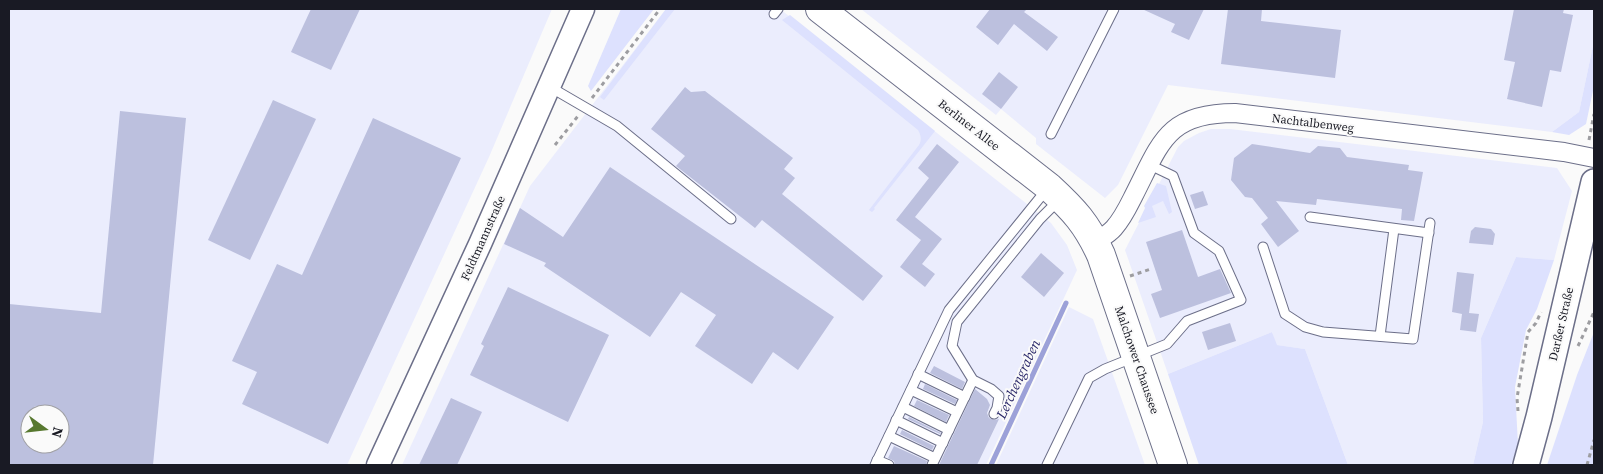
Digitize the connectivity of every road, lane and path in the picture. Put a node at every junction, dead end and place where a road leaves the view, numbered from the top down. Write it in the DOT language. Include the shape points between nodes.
graph roads {
  1 [pos="583,9"];
  2 [pos="660,9"];
  3 [pos="820,9"];
  4 [pos="1114,9"];
  5 [pos="550,87"];
  6 [pos="584,108"];
  7 [pos="1594,114"];
  8 [pos="1592,126"];
  9 [pos="1051,134"];
  10 [pos="555,146"];
  11 [pos="1594,158"];
  12 [pos="1150,164"];
  13 [pos="1594,182"];
  14 [pos="1055,193"];
  15 [pos="1310,217"];
  16 [pos="731,219"];
  17 [pos="1430,223"];
  18 [pos="1394,229"];
  19 [pos="1429,233"];
  20 [pos="1263,247"];
  21 [pos="1098,249"];
  22 [pos="1151,269"];
  23 [pos="1129,276"];
  24 [pos="1380,336"];
  25 [pos="1135,357"];
  26 [pos="918,374"];
  27 [pos="973,380"];
  28 [pos="911,390"];
  29 [pos="965,397"];
  30 [pos="902,407"];
  31 [pos="957,412"];
  32 [pos="994,414"];
  33 [pos="896,420"];
  34 [pos="949,430"];
  35 [pos="889,436"];
  36 [pos="1594,440"];
  37 [pos="943,443"];
  38 [pos="876,462"];
  39 [pos="934,462"];
  40 [pos="378,465"];
  41 [pos="889,465"];
  42 [pos="1048,465"];
  43 [pos="1173,465"];
  44 [pos="1526,465"];
  45 [pos="1587,465"];
  1 -- 5 [label="street, Feldtmannstraße"];
  2 -- 6 [label="path"];
  3 -- 14 [label="main road, Berliner Allee"];
  4 -- 9 [label="lane"];
  5 -- 6 [label="lane"];
  5 -- 40 [label="street, Feldtmannstraße"];
  6 -- 10 [label="path"];
  6 -- 16 [label="lane" via="617,126"];
  7 -- 8 [label="path"];
  11 -- 12 [label="street, Nachtalbenweg" via="1222,113 1180,124 1160,144"];
  12 -- 21 [label="street, Nachtalbenweg" via="1124,216"];
  12 -- 25 [label="lane" via="1173,176 1194,233 1219,251 1241,300 1187,321 1167,344"];
  13 -- 44 [label="main road, Darßer Straße"];
  14 -- 21 [label="main road, Berliner Allee" via="1080,217"];
  14 -- 26 [label="lane" via="949,310"];
  14 -- 27 [label="lane" via="1040,219 957,322 952,346"];
  15 -- 18 [label="lane"];
  17 -- 19 [label="lane"];
  18 -- 19 [label="lane"];
  18 -- 24 [label="lane"];
  19 -- 24 [label="lane" via="1414,339"];
  20 -- 24 [label="lane" via="1285,314 1305,327 1323,332"];
  21 -- 25 [label="main road, Malchower Chaussee"];
  22 -- 23 [label="path"];
  25 -- 42 [label="lane" via="1089,378"];
  25 -- 43 [label="main road, Malchower Chaussee"];
  26 -- 28 [label="lane"];
  26 -- 29 [label="lane"];
  27 -- 29 [label="lane"];
  27 -- 32 [label="lane" via="999,396"];
  28 -- 30 [label="lane"];
  28 -- 31 [label="lane"];
  29 -- 31 [label="lane"];
  30 -- 33 [label="lane"];
  30 -- 34 [label="lane"];
  31 -- 34 [label="lane"];
  33 -- 35 [label="lane"];
  33 -- 37 [label="lane"];
  34 -- 37 [label="lane"];
  35 -- 38 [label="lane"];
  35 -- 39 [label="lane"];
  36 -- 45 [label="path"];
  37 -- 39 [label="lane"];
  38 -- 41 [label="lane"];
}
